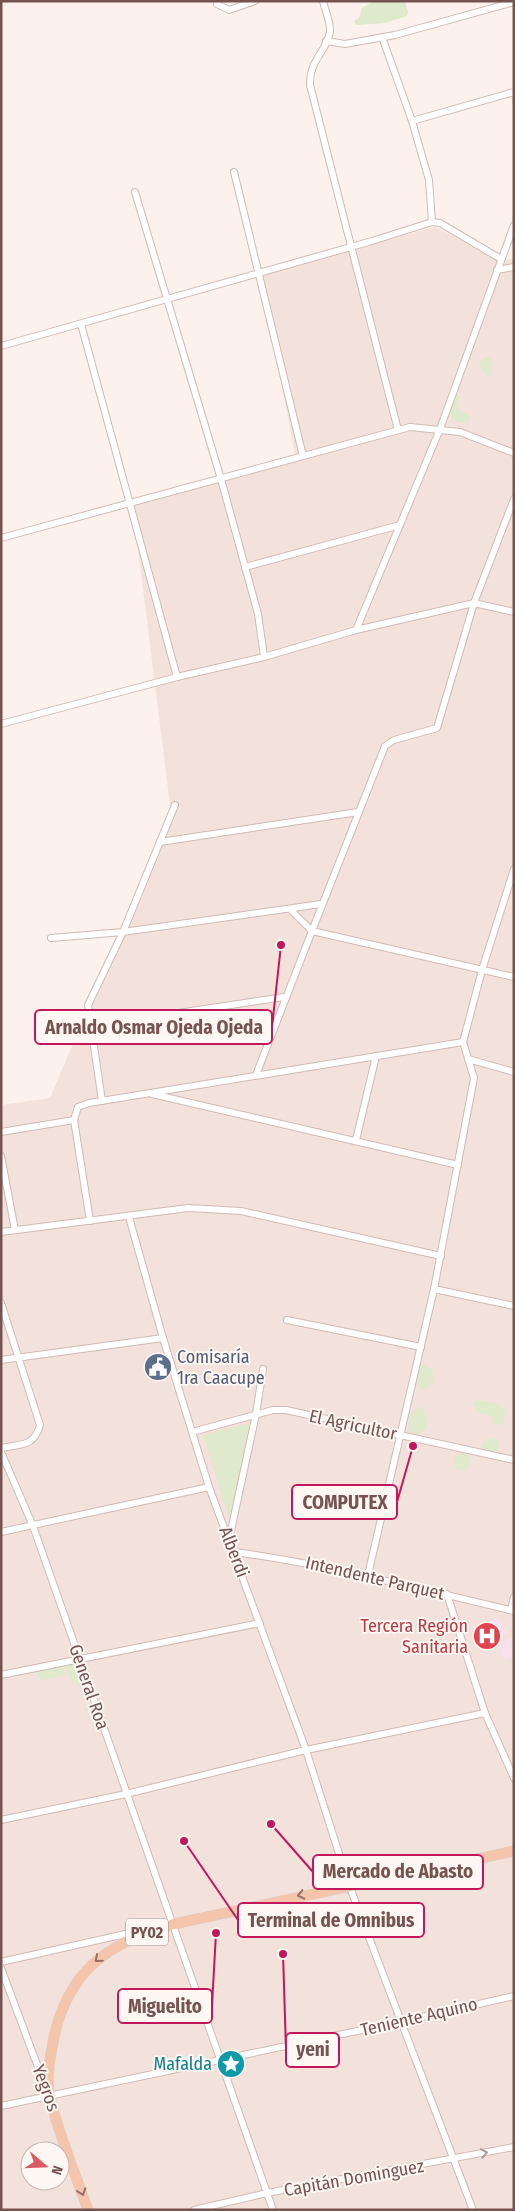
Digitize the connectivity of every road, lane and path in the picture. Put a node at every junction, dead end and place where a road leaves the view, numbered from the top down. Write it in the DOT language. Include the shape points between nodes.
graph roads {
  1 [pos="218,1"];
  2 [pos="256,1"];
  3 [pos="323,1"];
  4 [pos="514,2"];
  5 [pos="382,37"];
  6 [pos="326,41"];
  7 [pos="514,92"];
  8 [pos="412,121"];
  9 [pos="234,172"];
  10 [pos="134,192"];
  11 [pos="432,222"];
  12 [pos="514,224"];
  13 [pos="351,247"];
  14 [pos="501,259"];
  15 [pos="514,267"];
  16 [pos="497,270"];
  17 [pos="260,274"];
  18 [pos="167,300"];
  19 [pos="81,324"];
  20 [pos="1,346"];
  21 [pos="440,428"];
  22 [pos="398,430"];
  23 [pos="514,453"];
  24 [pos="303,456"];
  25 [pos="221,479"];
  26 [pos="514,499"];
  27 [pos="131,504"];
  28 [pos="400,525"];
  29 [pos="1,538"];
  30 [pos="245,567"];
  31 [pos="474,603"];
  32 [pos="514,612"];
  33 [pos="356,630"];
  34 [pos="264,657"];
  35 [pos="177,678"];
  36 [pos="1,724"];
  37 [pos="176,805"];
  38 [pos="358,812"];
  39 [pos="160,842"];
  40 [pos="513,870"];
  41 [pos="512,881"];
  42 [pos="321,904"];
  43 [pos="290,909"];
  44 [pos="312,931"];
  45 [pos="123,932"];
  46 [pos="51,938"];
  47 [pos="482,970"];
  48 [pos="514,977"];
  49 [pos="284,998"];
  50 [pos="91,1026"];
  51 [pos="463,1042"];
  52 [pos="376,1056"];
  53 [pos="468,1060"];
  54 [pos="514,1072"];
  55 [pos="256,1076"];
  56 [pos="148,1093"];
  57 [pos="102,1101"];
  58 [pos="74,1120"];
  59 [pos="1,1132"];
  60 [pos="356,1140"];
  61 [pos="1,1156"];
  62 [pos="458,1164"];
  63 [pos="129,1217"];
  64 [pos="90,1221"];
  65 [pos="15,1230"];
  66 [pos="1,1232"];
  67 [pos="441,1256"];
  68 [pos="434,1289"];
  69 [pos="1,1304"];
  70 [pos="514,1306"];
  71 [pos="287,1320"];
  72 [pos="163,1338"];
  73 [pos="421,1348"];
  74 [pos="16,1357"];
  75 [pos="1,1360"];
  76 [pos="263,1369"];
  77 [pos="256,1414"];
  78 [pos="192,1432"];
  79 [pos="401,1435"];
  80 [pos="1,1448"];
  81 [pos="1,1452"];
  82 [pos="514,1460"];
  83 [pos="209,1487"];
  84 [pos="33,1526"];
  85 [pos="1,1532"];
  86 [pos="229,1540"];
  87 [pos="234,1552"];
  88 [pos="368,1575"];
  89 [pos="447,1594"];
  90 [pos="514,1597"];
  91 [pos="512,1610"];
  92 [pos="260,1623"];
  93 [pos="79,1659"];
  94 [pos="1,1675"];
  95 [pos="485,1713"];
  96 [pos="306,1750"];
  97 [pos="514,1778"];
  98 [pos="126,1794"];
  99 [pos="1,1820"];
  100 [pos="514,1851"];
  101 [pos="349,1885"];
  102 [pos="174,1924"];
  103 [pos="1,1962"];
  104 [pos="1,1968"];
  105 [pos="514,1996"];
  106 [pos="400,2022"];
  107 [pos="222,2060"];
  108 [pos="49,2096"];
  109 [pos="1,2106"];
  110 [pos="514,2147"];
  111 [pos="454,2159"];
  112 [pos="267,2193"];
  113 [pos="88,2210"];
  114 [pos="194,2210"];
  115 [pos="273,2210"];
  116 [pos="473,2210"];
  1 -- 2 [label="street" via="217,4 229,10"];
  3 -- 6 [label="street" via="330,30"];
  4 -- 5 [label="street"];
  5 -- 6 [label="street" via="345,44"];
  5 -- 8 [label="street"];
  6 -- 13 [label="street" via="309,72 310,85"];
  7 -- 8 [label="street"];
  8 -- 11 [label="street" via="429,180"];
  9 -- 17 [label="street"];
  10 -- 18 [label="street"];
  11 -- 13 [label="street"];
  11 -- 14 [label="street" via="440,223"];
  12 -- 14 [label="street"];
  13 -- 17 [label="street"];
  13 -- 22 [label="street"];
  14 -- 16 [label="street"];
  15 -- 16 [label="street"];
  16 -- 21 [label="street"];
  17 -- 18 [label="street"];
  17 -- 24 [label="street"];
  18 -- 19 [label="street"];
  18 -- 25 [label="street"];
  19 -- 20 [label="street"];
  19 -- 27 [label="street"];
  21 -- 22 [label="street"];
  21 -- 23 [label="street" via="460,432"];
  21 -- 28 [label="street"];
  22 -- 24 [label="street"];
  24 -- 25 [label="street"];
  25 -- 27 [label="street"];
  25 -- 30 [label="street"];
  26 -- 31 [label="street"];
  27 -- 29 [label="street"];
  27 -- 35 [label="street"];
  28 -- 30 [label="street"];
  28 -- 33 [label="street"];
  30 -- 34 [label="street" via="258,614"];
  31 -- 32 [label="street"];
  31 -- 33 [label="street"];
  31 -- 38 [label="street" via="437,728 394,740 385,746"];
  33 -- 34 [label="street"];
  34 -- 35 [label="street"];
  35 -- 36 [label="street"];
  37 -- 39 [label="street"];
  38 -- 39 [label="street"];
  38 -- 42 [label="street"];
  39 -- 45 [label="street"];
  40 -- 41 [label="street"];
  41 -- 47 [label="street"];
  42 -- 43 [label="street"];
  42 -- 44 [label="street"];
  43 -- 44 [label="street"];
  43 -- 45 [label="street"];
  44 -- 47 [label="street"];
  44 -- 49 [label="street"];
  45 -- 46 [label="street"];
  45 -- 50 [label="street" via="88,1005"];
  47 -- 48 [label="street"];
  47 -- 51 [label="street"];
  49 -- 50 [label="street"];
  49 -- 55 [label="street"];
  50 -- 57 [label="street"];
  51 -- 52 [label="street"];
  51 -- 53 [label="street"];
  52 -- 55 [label="street"];
  52 -- 60 [label="street"];
  53 -- 54 [label="street"];
  53 -- 62 [label="street" via="474,1078"];
  55 -- 56 [label="street"];
  56 -- 57 [label="street"];
  56 -- 60 [label="street"];
  57 -- 58 [label="street" via="78,1107"];
  58 -- 59 [label="street"];
  58 -- 64 [label="street"];
  60 -- 62 [label="street"];
  61 -- 65 [label="street"];
  62 -- 67 [label="street"];
  63 -- 64 [label="street"];
  63 -- 67 [label="street" via="188,1208 223,1209"];
  63 -- 72 [label="street, Alberdi"];
  64 -- 65 [label="street"];
  65 -- 66 [label="street"];
  67 -- 68 [label="street"];
  68 -- 70 [label="street"];
  68 -- 73 [label="street"];
  69 -- 74 [label="street"];
  71 -- 73 [label="street"];
  72 -- 74 [label="street"];
  72 -- 78 [label="street, Alberdi"];
  73 -- 79 [label="street"];
  74 -- 75 [label="street"];
  74 -- 80 [label="street" via="40,1425 37,1436 30,1442"];
  76 -- 77 [label="street"];
  77 -- 78 [label="street, El Agricultor"];
  77 -- 79 [label="street, El Agricultor" via="286,1410"];
  77 -- 86 [label="street"];
  78 -- 83 [label="street, Alberdi"];
  79 -- 82 [label="street, El Agricultor"];
  79 -- 88 [label="street"];
  81 -- 84 [label="street, General Roa"];
  83 -- 84 [label="street"];
  83 -- 86 [label="street, Alberdi"];
  84 -- 85 [label="street"];
  84 -- 93 [label="street, General Roa"];
  86 -- 87 [label="street, Alberdi"];
  87 -- 88 [label="street, Intendente Parquet"];
  87 -- 92 [label="street, Alberdi"];
  88 -- 89 [label="street, Intendente Parquet"];
  89 -- 91 [label="street, Intendente Parquet"];
  89 -- 95 [label="street"];
  90 -- 91 [label="street"];
  92 -- 93 [label="street"];
  92 -- 96 [label="street, Alberdi"];
  93 -- 94 [label="street"];
  93 -- 98 [label="street, General Roa"];
  95 -- 96 [label="street"];
  95 -- 97 [label="street"];
  96 -- 98 [label="street"];
  96 -- 101 [label="street, Alberdi"];
  98 -- 99 [label="street"];
  98 -- 102 [label="street, General Roa"];
  100 -- 101 [label="main road, PY02"];
  101 -- 102 [label="main road, PY02, one-way"];
  101 -- 106 [label="street, Alberdi"];
  102 -- 103 [label="street"];
  102 -- 107 [label="street, General Roa"];
  102 -- 108 [label="main road, PY02, one-way" via="129,1938 94,1962 80,1978 59,2016 49,2066"];
  104 -- 108 [label="street, Yegros"];
  105 -- 106 [label="street, Teniente Aquino"];
  106 -- 107 [label="street, Teniente Aquino"];
  106 -- 111 [label="street, Alberdi"];
  107 -- 108 [label="street, Teniente Aquino"];
  107 -- 112 [label="street, General Roa"];
  108 -- 109 [label="street, Teniente Aquino"];
  108 -- 113 [label="main road, Yegros / PY02, one-way"];
  111 -- 110 [label="street, Capitán Dominguez, one-way"];
  111 -- 112 [label="street, Capitán Dominguez"];
  111 -- 116 [label="street, Alberdi"];
  112 -- 114 [label="street, Capitán Dominguez"];
  112 -- 115 [label="street, General Roa"];
}
